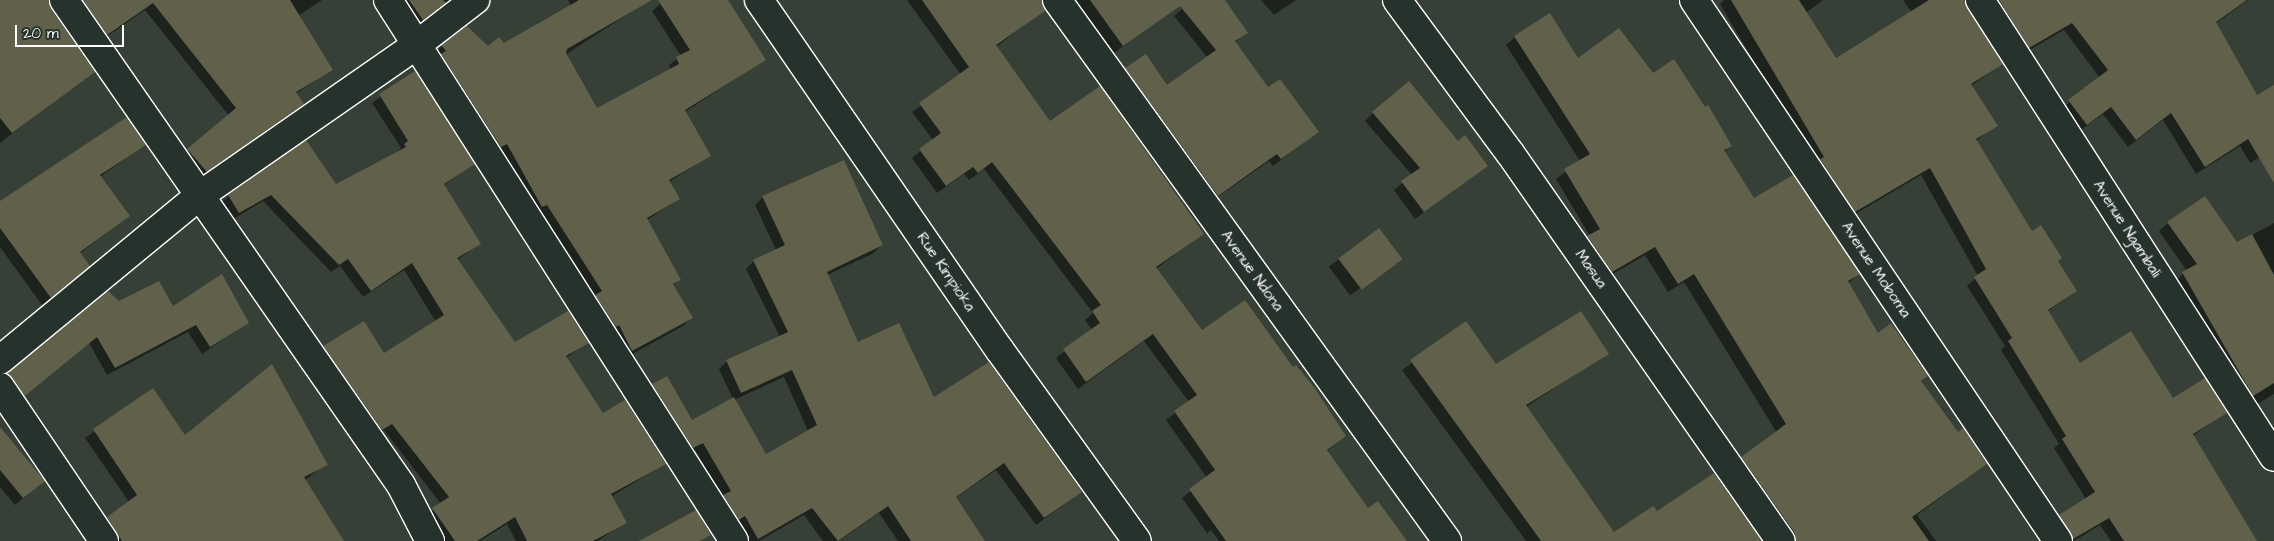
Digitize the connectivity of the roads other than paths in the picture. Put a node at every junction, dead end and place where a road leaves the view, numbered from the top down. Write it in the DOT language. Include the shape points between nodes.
graph roads {
  1 [pos="64,0"];
  2 [pos="388,0"];
  3 [pos="475,0"];
  4 [pos="759,0"];
  5 [pos="1057,0"];
  6 [pos="1397,0"];
  7 [pos="1694,0"];
  8 [pos="1980,0"];
  9 [pos="415,46"];
  10 [pos="199,196"];
  11 [pos="0,360"];
  12 [pos="0,387"];
  13 [pos="2274,457"];
  14 [pos="104,541"];
  15 [pos="430,541"];
  16 [pos="734,541"];
  17 [pos="1137,541"];
  18 [pos="1447,541"];
  19 [pos="1781,541"];
  20 [pos="2058,541"];
  1 -- 10 [label="street"];
  2 -- 9 [label="street"];
  3 -- 9 [label="street"];
  4 -- 17 [label="street, Rue Kimpioka" via="999,349"];
  5 -- 18 [label="street, Avenue Ndona"];
  6 -- 19 [label="street, Masua" via="1510,153"];
  7 -- 20 [label="street, Avenue Moboma"];
  8 -- 13 [label="street, Avenue Ngambali"];
  9 -- 10 [label="street"];
  9 -- 16 [label="street"];
  10 -- 11 [label="street"];
  10 -- 15 [label="street" via="401,485"];
  12 -- 14 [label="street"];
}
